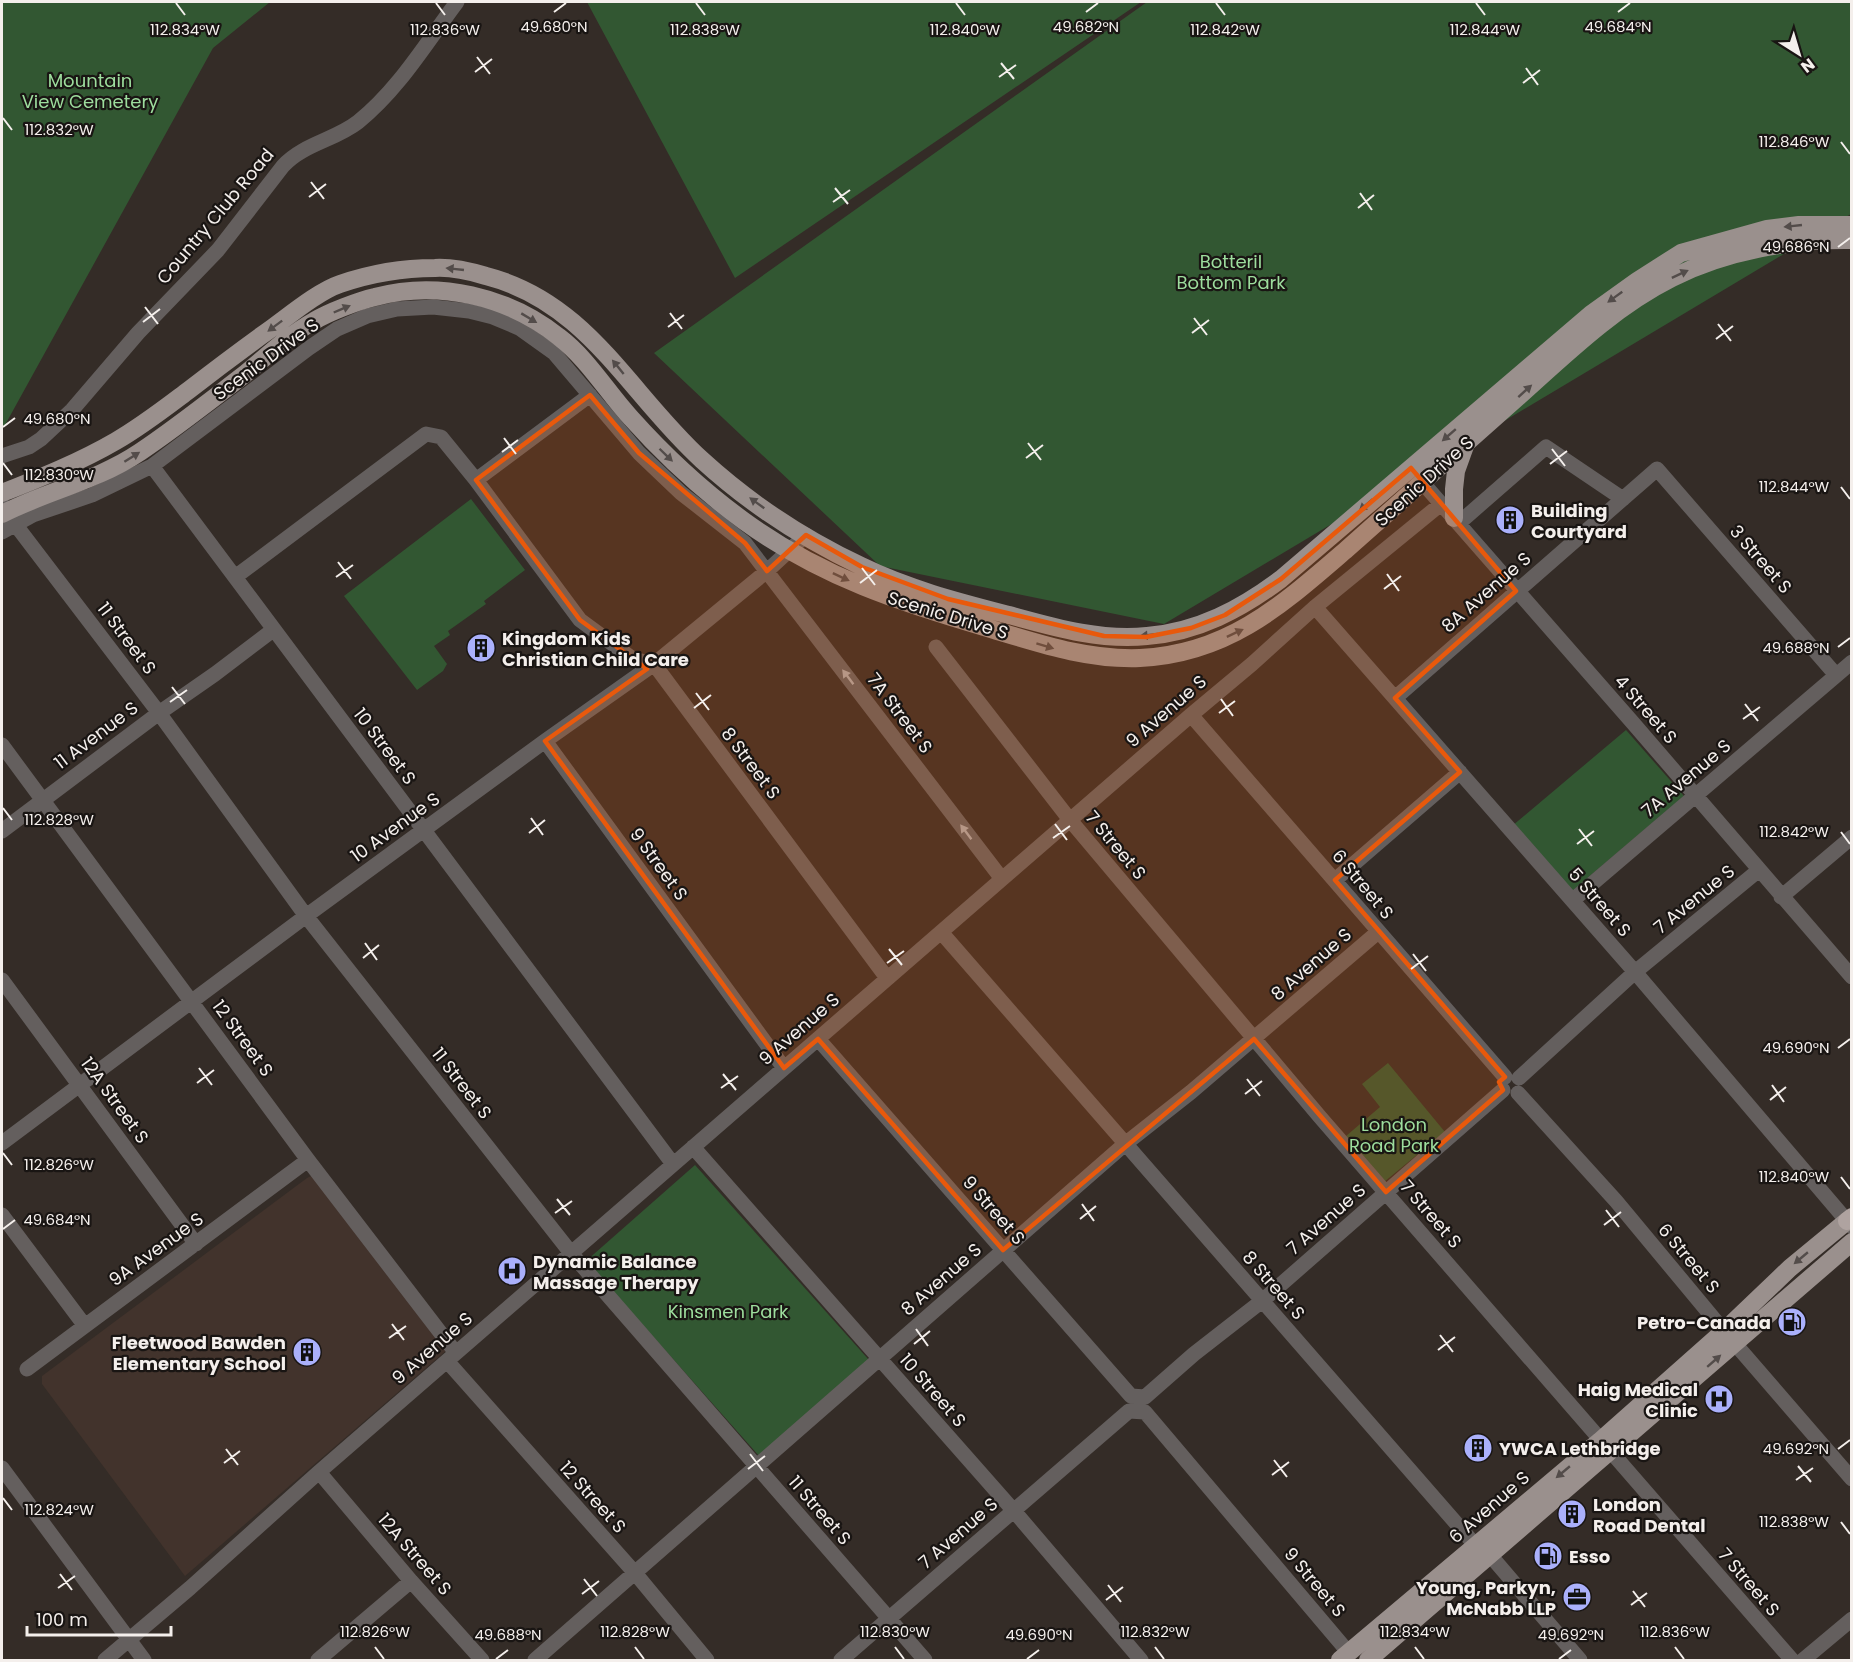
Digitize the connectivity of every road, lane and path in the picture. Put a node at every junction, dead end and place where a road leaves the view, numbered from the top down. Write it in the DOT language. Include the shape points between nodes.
graph roads {
  1 [pos="457,2"];
  2 [pos="1851,225"];
  3 [pos="1851,240"];
  4 [pos="590,395"];
  5 [pos="1465,444"];
  6 [pos="2,456"];
  7 [pos="152,466"];
  8 [pos="1411,468"];
  9 [pos="1657,469"];
  10 [pos="476,480"];
  11 [pos="1422,483"];
  12 [pos="2,493"];
  13 [pos="1623,499"];
  14 [pos="1441,504"];
  15 [pos="6,513"];
  16 [pos="1456,520"];
  17 [pos="2,532"];
  18 [pos="806,535"];
  19 [pos="788,551"];
  20 [pos="767,571"];
  21 [pos="235,577"];
  22 [pos="1516,591"];
  23 [pos="1315,607"];
  24 [pos="273,630"];
  25 [pos="936,647"];
  26 [pos="1851,662"];
  27 [pos="654,664"];
  28 [pos="1836,675"];
  29 [pos="1395,698"];
  30 [pos="159,713"];
  31 [pos="1191,715"];
  32 [pos="545,741"];
  33 [pos="2,745"];
  34 [pos="1460,772"];
  35 [pos="1696,796"];
  36 [pos="42,800"];
  37 [pos="1070,820"];
  38 [pos="2,831"];
  39 [pos="424,831"];
  40 [pos="1851,837"];
  41 [pos="1759,870"];
  42 [pos="1002,879"];
  43 [pos="1335,880"];
  44 [pos="1781,897"];
  45 [pos="1573,900"];
  46 [pos="306,916"];
  47 [pos="941,932"];
  48 [pos="1378,932"];
  49 [pos="1635,972"];
  50 [pos="1851,977"];
  51 [pos="887,978"];
  52 [pos="2,980"];
  53 [pos="192,1002"];
  54 [pos="818,1039"];
  55 [pos="1254,1039"];
  56 [pos="784,1068"];
  57 [pos="80,1084"];
  58 [pos="1511,1085"];
  59 [pos="2,1143"];
  60 [pos="1125,1144"];
  61 [pos="693,1147"];
  62 [pos="308,1160"];
  63 [pos="674,1164"];
  64 [pos="1386,1192"];
  65 [pos="2,1215"];
  66 [pos="1850,1222"];
  67 [pos="1851,1242"];
  68 [pos="196,1244"];
  69 [pos="1003,1250"];
  70 [pos="571,1253"];
  71 [pos="1262,1301"];
  72 [pos="85,1326"];
  73 [pos="1730,1336"];
  74 [pos="451,1357"];
  75 [pos="879,1359"];
  76 [pos="27,1369"];
  77 [pos="1145,1397"];
  78 [pos="1129,1411"];
  79 [pos="1605,1446"];
  80 [pos="756,1466"];
  81 [pos="2,1468"];
  82 [pos="319,1472"];
  83 [pos="1851,1479"];
  84 [pos="1014,1510"];
  85 [pos="1483,1551"];
  86 [pos="635,1573"];
  87 [pos="411,1581"];
  88 [pos="889,1618"];
  89 [pos="1851,1619"];
  90 [pos="129,1640"];
  91 [pos="1348,1658"];
  92 [pos="105,1660"];
  93 [pos="144,1660"];
  94 [pos="318,1660"];
  95 [pos="482,1660"];
  96 [pos="535,1660"];
  97 [pos="707,1660"];
  98 [pos="841,1660"];
  99 [pos="925,1660"];
  100 [pos="1141,1660"];
  101 [pos="1368,1660"];
  102 [pos="1580,1660"];
  103 [pos="1792,1660"];
  104 [pos="1803,1660"];
  1 -- 6 [label="street, Country Club Road" via="397,83 371,110 355,124 292,156 274,175 218,250 138,333 72,410 41,440"];
  2 -- 8 [label="main road, Scenic Drive S, one-way" via="1767,229 1681,253 1591,314"];
  5 -- 3 [label="main road, Scenic Drive S, one-way" via="1601,324 1673,277 1726,256 1794,243"];
  4 -- 7 [label="street, Scenic Drive S" via="554,353 519,328 469,310 397,309 337,329"];
  4 -- 10 [label="street"];
  4 -- 20 [label="street, Scenic Drive S" via="639,453 681,493 745,543"];
  5 -- 11 [label="main road, Scenic Drive S"];
  5 -- 16 [label="main road" via="1456,471"];
  7 -- 15 [label="street, Scenic Drive S" via="92,495 33,515"];
  7 -- 21 [label="street, 10 Street S"];
  8 -- 11 [label="street, 4 Street S"];
  8 -- 18 [label="main road, Scenic Drive S, one-way" via="1262,593 1225,615 1191,628 1146,636 1104,636 1054,628 948,599 862,567"];
  9 -- 13 [label="street, 8A Avenue S"];
  9 -- 28 [label="street, 3 Street S"];
  10 -- 21 [label="street" via="445,440 426,434"];
  10 -- 27 [label="street" via="580,620 633,659"];
  11 -- 14 [label="street, 4 Street S"];
  19 -- 11 [label="main road, Scenic Drive S, one-way" via="870,590 935,613 1066,652 1102,658 1145,658 1193,650 1247,628 1307,583"];
  18 -- 12 [label="main road, Scenic Drive S, one-way" via="766,510 703,461 594,339 563,314 525,290 497,279 436,268 392,271 337,285 116,441"];
  13 -- 16 [label="street" via="1546,447"];
  13 -- 22 [label="street, 8A Avenue S"];
  14 -- 16 [label="street, 4 Street S"];
  14 -- 23 [label="street, 9 Avenue S"];
  15 -- 17 [label="street, Scenic Drive S"];
  15 -- 19 [label="main road, Scenic Drive S, one-way" via="91,478 139,452 315,321 371,297 432,290 489,298 561,338 627,413 706,492"];
  15 -- 30 [label="street, 11 Street S"];
  16 -- 22 [label="street, 4 Street S"];
  18 -- 19 [label="street, 10 Avenue S"];
  19 -- 20 [label="street, 10 Avenue S"];
  20 -- 27 [label="street, 10 Avenue S"];
  42 -- 20 [label="street, 7A Street S, one-way"];
  21 -- 24 [label="street, 10 Street S"];
  22 -- 29 [label="street, 8A Avenue S"];
  22 -- 35 [label="street, 4 Street S"];
  23 -- 29 [label="street, 5 Street S"];
  23 -- 31 [label="street, 9 Avenue S"];
  24 -- 30 [label="street, 11 Avenue S"];
  24 -- 39 [label="street, 10 Street S"];
  25 -- 37 [label="street, 7 Street S"];
  26 -- 28 [label="street, 7A Avenue S"];
  27 -- 32 [label="street, 10 Avenue S"];
  27 -- 51 [label="street, 8 Street S"];
  28 -- 35 [label="street, 7A Avenue S"];
  29 -- 34 [label="street, 5 Street S"];
  30 -- 36 [label="street, 11 Avenue S"];
  30 -- 46 [label="street, 11 Street S"];
  31 -- 37 [label="street, 9 Avenue S"];
  31 -- 43 [label="street, 6 Street S"];
  32 -- 39 [label="street, 10 Avenue S"];
  32 -- 56 [label="street, 9 Street S"];
  33 -- 36 [label="street, 12 Street S"];
  34 -- 43 [label="street"];
  34 -- 45 [label="street, 5 Street S"];
  35 -- 41 [label="street, 4 Street S"];
  35 -- 45 [label="street, 7A Avenue S"];
  36 -- 38 [label="street, 11 Avenue S"];
  36 -- 53 [label="street, 12 Street S"];
  37 -- 42 [label="street, 9 Avenue S"];
  37 -- 55 [label="street, 7 Street S"];
  39 -- 46 [label="street, 10 Avenue S"];
  39 -- 63 [label="street, 10 Street S"];
  40 -- 44 [label="street"];
  41 -- 44 [label="street, 4 Street S"];
  41 -- 49 [label="street, 7 Avenue S"];
  42 -- 47 [label="street, 9 Avenue S"];
  43 -- 48 [label="street, 6 Street S"];
  44 -- 50 [label="street, 4 Street S"];
  45 -- 49 [label="street, 5 Street S"];
  46 -- 53 [label="street, 10 Avenue S"];
  46 -- 70 [label="street, 11 Street S"];
  47 -- 51 [label="street, 9 Avenue S"];
  47 -- 60 [label="street, 8 Street S"];
  48 -- 55 [label="street, 8 Avenue S"];
  48 -- 58 [label="street, 6 Street S"];
  49 -- 58 [label="street, 7 Avenue S"];
  49 -- 66 [label="street, 5 Street S"];
  51 -- 54 [label="street, 9 Avenue S"];
  52 -- 57 [label="street, 12A Street S"];
  53 -- 57 [label="street, 10 Avenue S"];
  53 -- 62 [label="street, 12 Street S"];
  54 -- 56 [label="street, 9 Avenue S"];
  54 -- 69 [label="street, 9 Street S"];
  55 -- 60 [label="street, 8 Avenue S"];
  55 -- 64 [label="street, 7 Street S"];
  56 -- 61 [label="street, 9 Avenue S"];
  57 -- 59 [label="street, 10 Avenue S"];
  57 -- 68 [label="street, 12A Street S"];
  58 -- 64 [label="street, 7 Avenue S"];
  58 -- 73 [label="street, 6 Street S"];
  60 -- 69 [label="street, 8 Avenue S"];
  60 -- 71 [label="street, 8 Street S"];
  61 -- 63 [label="street, 9 Avenue S"];
  61 -- 75 [label="street, 10 Street S"];
  62 -- 68 [label="street, 9A Avenue S"];
  62 -- 74 [label="street, 12 Street S"];
  63 -- 70 [label="street, 9 Avenue S"];
  64 -- 71 [label="street, 7 Avenue S"];
  64 -- 79 [label="street, 7 Street S"];
  65 -- 72 [label="street"];
  66 -- 73 [label="main road, 6 Avenue S, one-way" via="1790,1268"];
  67 -- 73 [label="main road, 6 Avenue S"];
  68 -- 72 [label="street, 9A Avenue S"];
  69 -- 75 [label="street, 8 Avenue S"];
  69 -- 77 [label="street, 9 Street S" via="1131,1396"];
  70 -- 74 [label="street, 9 Avenue S"];
  70 -- 80 [label="street, 11 Street S"];
  71 -- 77 [label="street, 7 Avenue S"];
  71 -- 85 [label="street, 8 Street S"];
  72 -- 76 [label="street, 9A Avenue S"];
  73 -- 79 [label="main road, 6 Avenue S"];
  73 -- 83 [label="street, 6 Street S"];
  74 -- 82 [label="street, 9 Avenue S"];
  74 -- 86 [label="street, 12 Street S"];
  75 -- 80 [label="street, 8 Avenue S"];
  75 -- 84 [label="street, 10 Street S"];
  78 -- 84 [label="street, 7 Avenue S"];
  78 -- 91 [label="street, 9 Street S" via="1145,1412"];
  79 -- 85 [label="main road, 6 Avenue S"];
  79 -- 103 [label="street, 7 Street S"];
  80 -- 86 [label="street, 8 Avenue S"];
  80 -- 88 [label="street, 11 Street S"];
  81 -- 90 [label="street"];
  82 -- 87 [label="street, 12A Street S"];
  82 -- 90 [label="street, 9 Avenue S"];
  84 -- 88 [label="street, 7 Avenue S"];
  84 -- 100 [label="street, 10 Street S"];
  85 -- 91 [label="main road, 6 Avenue S"];
  85 -- 101 [label="main road, 6 Avenue S"];
  85 -- 102 [label="street, 8 Street S"];
  86 -- 96 [label="street, 8 Avenue S"];
  86 -- 97 [label="street, 12 Street S"];
  87 -- 94 [label="street"];
  87 -- 95 [label="street, 12A Street S"];
  88 -- 98 [label="street, 7 Avenue S"];
  88 -- 99 [label="street, 11 Street S"];
  89 -- 104 [label="street"];
  90 -- 92 [label="street, 9 Avenue S"];
  90 -- 93 [label="street"];
}
